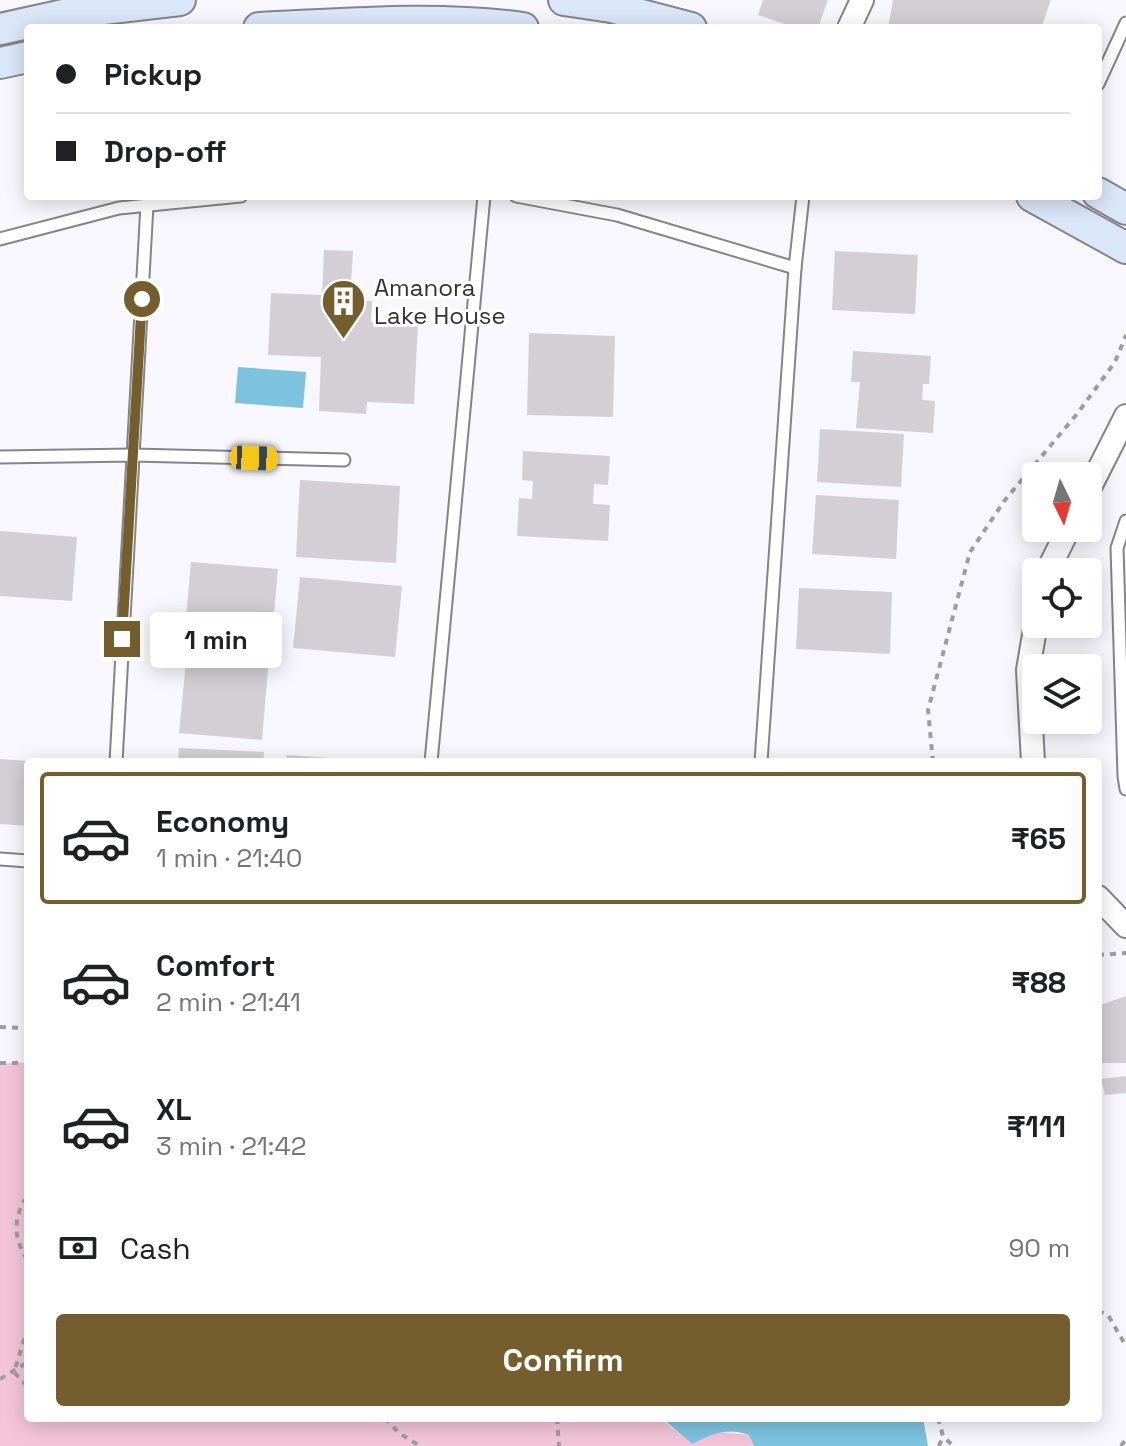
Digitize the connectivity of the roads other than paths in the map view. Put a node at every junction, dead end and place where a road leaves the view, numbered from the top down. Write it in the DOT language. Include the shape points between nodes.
graph roads {
  1 [pos="180,0"];
  2 [pos="564,0"];
  3 [pos="862,0"];
  4 [pos="145,2"];
  5 [pos="1126,23"];
  6 [pos="360,24"];
  7 [pos="497,24"];
  8 [pos="676,24"];
  9 [pos="851,24"];
  10 [pos="0,29"];
  11 [pos="24,58"];
  12 [pos="0,63"];
  13 [pos="1102,75"];
  14 [pos="1102,195"];
  15 [pos="199,200"];
  16 [pos="484,200"];
  17 [pos="537,200"];
  18 [pos="803,200"];
  19 [pos="1039,200"];
  20 [pos="147,205"];
  21 [pos="1126,209"];
  22 [pos="0,239"];
  23 [pos="1126,248"];
  24 [pos="795,268"];
  25 [pos="1126,416"];
  26 [pos="133,455"];
  27 [pos="0,457"];
  28 [pos="344,460"];
  29 [pos="1102,463"];
  30 [pos="1126,521"];
  31 [pos="1033,638"];
  32 [pos="116,758"];
  33 [pos="431,758"];
  34 [pos="761,758"];
  35 [pos="1033,758"];
  36 [pos="1126,789"];
  37 [pos="0,859"];
  38 [pos="24,861"];
  39 [pos="1102,901"];
  40 [pos="1126,926"];
  1 -- 4 [label="main road"];
  2 -- 8 [label="main road"];
  3 -- 9 [label="street"];
  4 -- 10 [label="main road"];
  5 -- 13 [label="lane"];
  6 -- 7 [label="main road"];
  11 -- 12 [label="main road"];
  14 -- 21 [label="main road"];
  15 -- 20 [label="lane"];
  16 -- 33 [label="lane"];
  17 -- 24 [label="lane" via="617,215"];
  18 -- 24 [label="lane"];
  19 -- 23 [label="main road"];
  20 -- 22 [label="lane"];
  20 -- 26 [label="lane"];
  24 -- 34 [label="lane"];
  25 -- 29 [label="street"];
  26 -- 27 [label="lane"];
  26 -- 28 [label="lane"];
  26 -- 32 [label="lane"];
  30 -- 36 [label="lane" via="1117,548"];
  31 -- 35 [label="street" via="1028,670"];
  37 -- 38 [label="lane"];
  39 -- 40 [label="street"];
}
